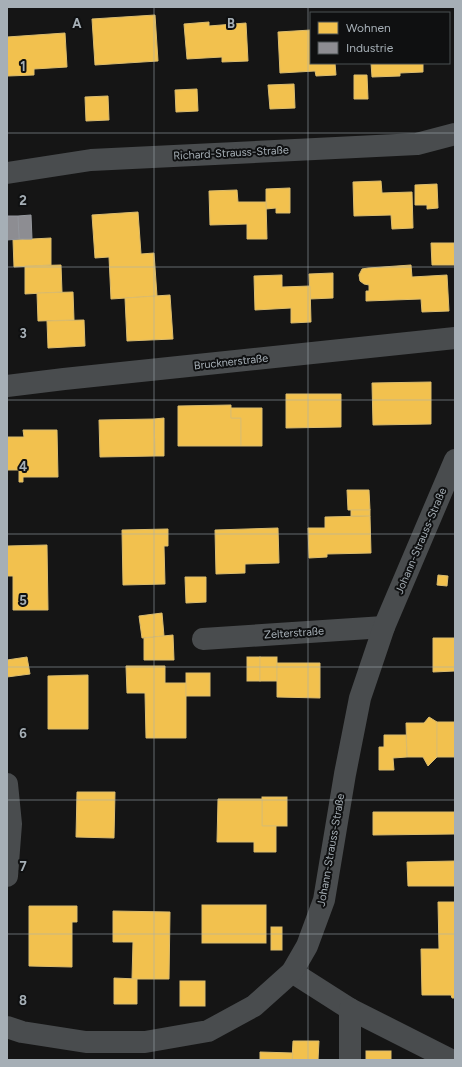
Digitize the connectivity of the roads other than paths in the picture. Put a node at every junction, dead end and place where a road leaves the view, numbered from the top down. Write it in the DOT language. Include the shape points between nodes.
graph roads {
  1 [pos="455,134"];
  2 [pos="7,173"];
  3 [pos="455,338"];
  4 [pos="7,386"];
  5 [pos="455,460"];
  6 [pos="384,626"];
  7 [pos="204,639"];
  8 [pos="7,784"];
  9 [pos="7,876"];
  10 [pos="292,972"];
  11 [pos="350,1009"];
  12 [pos="7,1027"];
  13 [pos="350,1060"];
  14 [pos="451,1060"];
  1 -- 2 [label="street, Richard-Strauss-Straße" via="417,144 91,160"];
  3 -- 4 [label="street, Brucknerstraße"];
  5 -- 6 [label="street, Johann-Strauss-Straße"];
  6 -- 7 [label="street, Zelterstraße"];
  6 -- 10 [label="street, Johann-Strauss-Straße" via="360,698 344,774 324,900 308,946"];
  8 -- 9 [label="street" via="11,824"];
  10 -- 11 [label="street"];
  10 -- 12 [label="street, Johann-Strauss-Straße" via="254,1006 208,1031 145,1042 86,1042 22,1032"];
  11 -- 13 [label="street"];
  11 -- 14 [label="street"];
}
